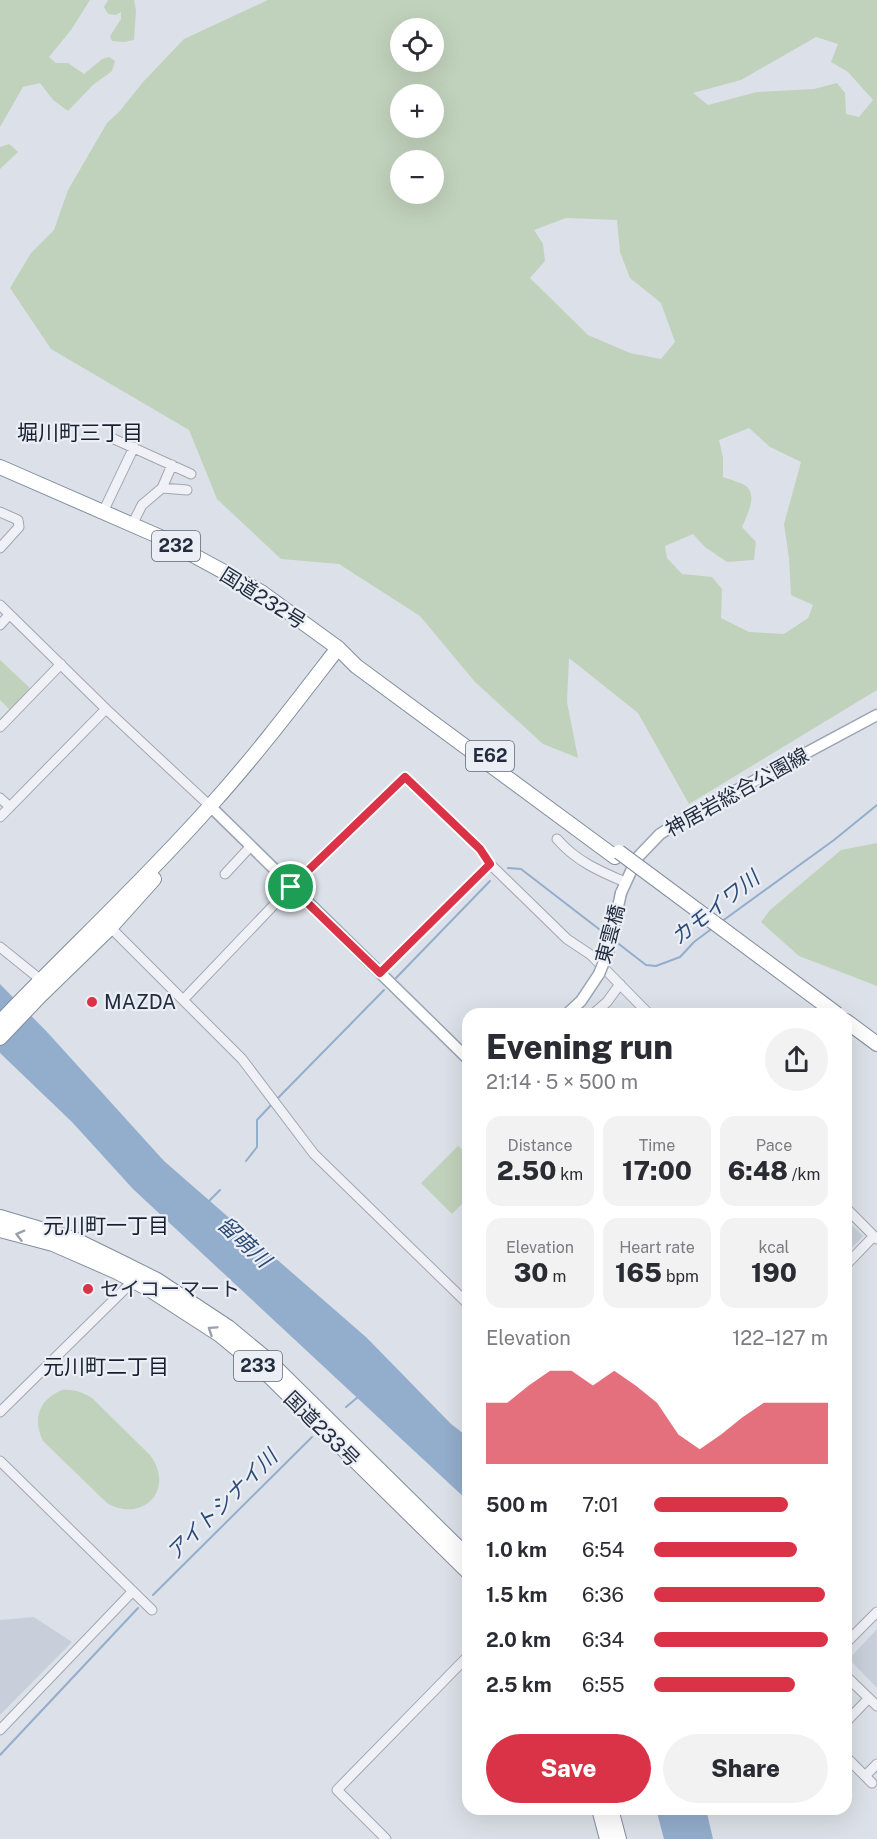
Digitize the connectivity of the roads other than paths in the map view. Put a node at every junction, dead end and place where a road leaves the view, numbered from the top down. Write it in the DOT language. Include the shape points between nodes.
graph roads {
  1 [pos="114,439"];
  2 [pos="134,447"];
  3 [pos="172,465"];
  4 [pos="0,467"];
  5 [pos="191,474"];
  6 [pos="162,488"];
  7 [pos="187,490"];
  8 [pos="0,512"];
  9 [pos="103,512"];
  10 [pos="132,525"];
  11 [pos="0,548"];
  12 [pos="0,605"];
  13 [pos="9,615"];
  14 [pos="0,625"];
  15 [pos="338,648"];
  16 [pos="61,664"];
  17 [pos="106,709"];
  18 [pos="877,716"];
  19 [pos="0,727"];
  20 [pos="0,798"];
  21 [pos="210,806"];
  22 [pos="10,807"];
  23 [pos="0,817"];
  24 [pos="556,839"];
  25 [pos="250,847"];
  26 [pos="617,855"];
  27 [pos="490,864"];
  28 [pos="225,874"];
  29 [pos="625,882"];
  30 [pos="291,887"];
  31 [pos="621,893"];
  32 [pos="106,924"];
  33 [pos="0,946"];
  34 [pos="380,973"];
  35 [pos="620,984"];
  36 [pos="37,988"];
  37 [pos="183,1000"];
  38 [pos="573,1008"];
  39 [pos="600,1008"];
  40 [pos="643,1008"];
  41 [pos="820,1008"];
  42 [pos="829,1008"];
  43 [pos="0,1022"];
  44 [pos="852,1025"];
  45 [pos="852,1031"];
  46 [pos="0,1038"];
  47 [pos="877,1044"];
  48 [pos="877,1050"];
  49 [pos="462,1053"];
  50 [pos="852,1214"];
  51 [pos="0,1216"];
  52 [pos="0,1230"];
  53 [pos="875,1238"];
  54 [pos="852,1259"];
  55 [pos="137,1276"];
  56 [pos="462,1298"];
  57 [pos="0,1412"];
  58 [pos="0,1461"];
  59 [pos="462,1551"];
  60 [pos="462,1566"];
  61 [pos="133,1591"];
  62 [pos="152,1610"];
  63 [pos="877,1612"];
  64 [pos="852,1637"];
  65 [pos="462,1662"];
  66 [pos="852,1682"];
  67 [pos="869,1698"];
  68 [pos="877,1706"];
  69 [pos="852,1716"];
  70 [pos="0,1730"];
  71 [pos="852,1763"];
  72 [pos="877,1764"];
  73 [pos="601,1815"];
  74 [pos="613,1815"];
  75 [pos="386,1839"];
  76 [pos="608,1839"];
  77 [pos="619,1839"];
  1 -- 2 [label="street"];
  2 -- 3 [label="street"];
  2 -- 9 [label="street"];
  3 -- 5 [label="street"];
  3 -- 6 [label="street"];
  4 -- 9 [label="highway, 国道232号 / 232"];
  6 -- 7 [label="street"];
  6 -- 10 [label="street" via="142,505"];
  8 -- 11 [label="street" via="18,520 19,527"];
  9 -- 10 [label="highway, 国道232号 / 232"];
  10 -- 15 [label="highway, 国道232号 / 232" via="261,592"];
  12 -- 13 [label="street"];
  13 -- 14 [label="street"];
  13 -- 16 [label="street"];
  15 -- 21 [label="highway"];
  15 -- 26 [label="highway, E62"];
  16 -- 17 [label="street"];
  16 -- 19 [label="street"];
  17 -- 21 [label="street"];
  17 -- 22 [label="street"];
  18 -- 29 [label="main road, 神居岩総合公園線" via="660,834 637,858"];
  20 -- 22 [label="street"];
  21 -- 25 [label="main road"];
  21 -- 32 [label="highway" via="201,823"];
  22 -- 23 [label="street"];
  24 -- 29 [label="street" via="592,868"];
  25 -- 28 [label="street"];
  25 -- 30 [label="main road"];
  26 -- 41 [label="highway, E62"];
  26 -- 42 [label="highway, E62, bridge"];
  27 -- 30 [label="street" via="480,849 405,777"];
  27 -- 34 [label="street"];
  27 -- 35 [label="street"];
  29 -- 31 [label="main road, 神居岩総合公園線"];
  30 -- 34 [label="main road"];
  30 -- 37 [label="street"];
  31 -- 38 [label="main road, 東雲橋, bridge" via="599,974"];
  32 -- 36 [label="highway"];
  32 -- 37 [label="street"];
  33 -- 36 [label="street"];
  34 -- 49 [label="main road"];
  35 -- 39 [label="street"];
  35 -- 40 [label="street"];
  36 -- 43 [label="highway"];
  36 -- 46 [label="highway"];
  37 -- 56 [label="street" via="242,1059 314,1154"];
  44 -- 47 [label="highway"];
  45 -- 48 [label="highway"];
  50 -- 53 [label="street"];
  51 -- 55 [label="highway, 国道233号 / 233" via="74,1239"];
  55 -- 52 [label="highway, 国道233号 / 233, one-way" via="53,1244"];
  53 -- 54 [label="street"];
  55 -- 57 [label="street"];
  55 -- 59 [label="highway, 国道233号 / 233" via="157,1280 228,1327 268,1360"];
  60 -- 55 [label="highway, 国道233号 / 233, one-way" via="267,1374"];
  58 -- 61 [label="street"];
  61 -- 62 [label="street"];
  61 -- 70 [label="street"];
  63 -- 64 [label="street"];
  65 -- 75 [label="street" via="337,1790"];
  66 -- 67 [label="street"];
  67 -- 68 [label="street"];
  67 -- 69 [label="street"];
  71 -- 72 [label="street" via="869,1779"];
  73 -- 76 [label="highway"];
  74 -- 77 [label="highway"];
}
